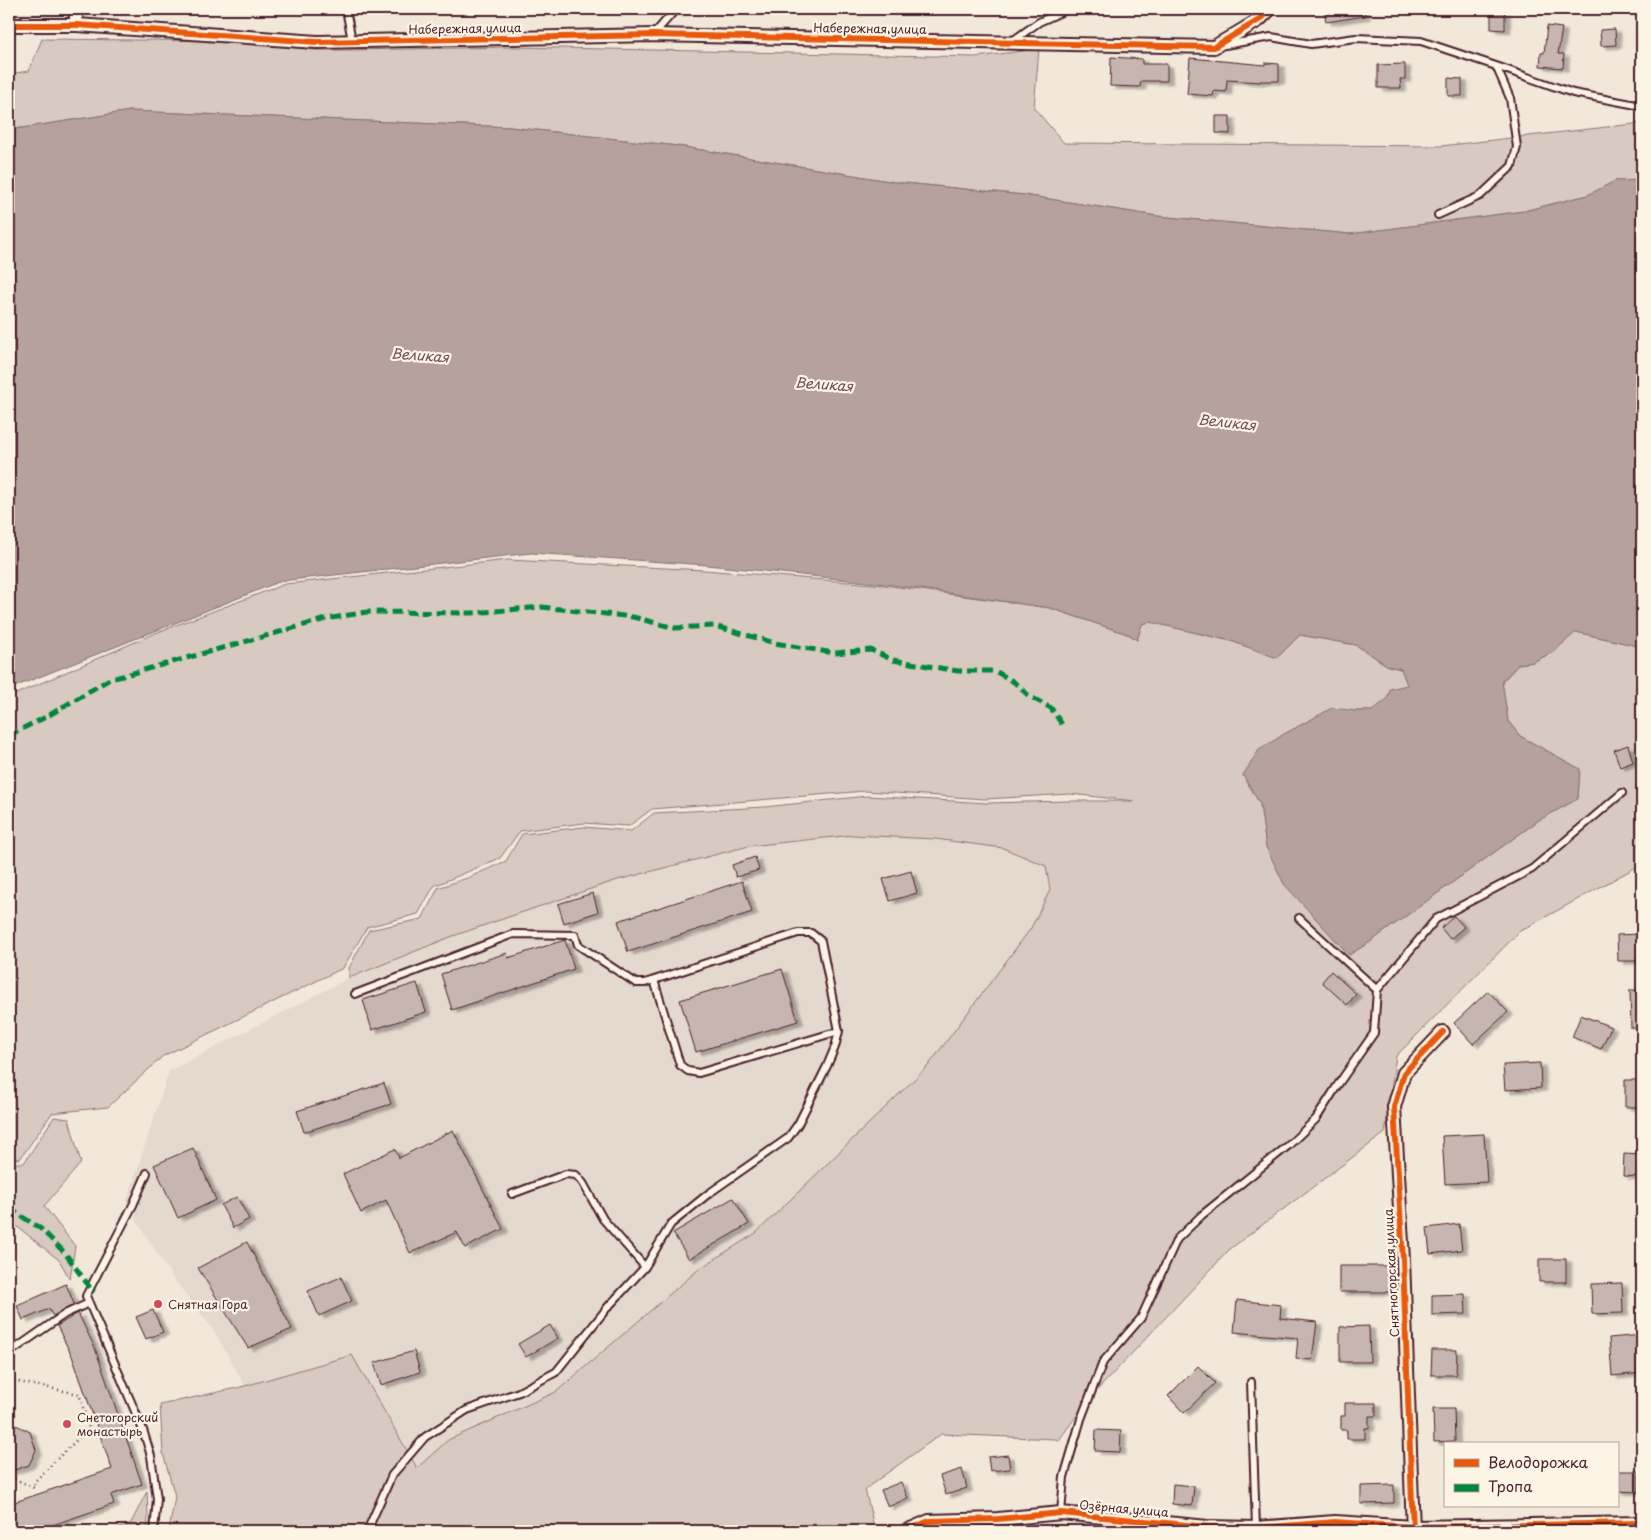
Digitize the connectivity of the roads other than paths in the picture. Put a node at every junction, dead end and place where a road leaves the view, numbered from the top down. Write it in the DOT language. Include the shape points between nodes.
graph roads {
  1 [pos="75,9"];
  2 [pos="346,9"];
  3 [pos="676,9"];
  4 [pos="1068,9"];
  5 [pos="1270,9"];
  6 [pos="9,25"];
  7 [pos="77,26"];
  8 [pos="653,35"];
  9 [pos="352,41"];
  10 [pos="1010,42"];
  11 [pos="1214,47"];
  12 [pos="1496,66"];
  13 [pos="1642,106"];
  14 [pos="1438,215"];
  15 [pos="1622,793"];
  16 [pos="1299,918"];
  17 [pos="654,980"];
  18 [pos="1377,990"];
  19 [pos="355,994"];
  20 [pos="839,1031"];
  21 [pos="1443,1032"];
  22 [pos="147,1173"];
  23 [pos="512,1194"];
  24 [pos="645,1267"];
  25 [pos="89,1303"];
  26 [pos="9,1353"];
  27 [pos="1251,1382"];
  28 [pos="1061,1513"];
  29 [pos="1642,1523"];
  30 [pos="1256,1528"];
  31 [pos="1208,1529"];
  32 [pos="1413,1529"];
  33 [pos="154,1531"];
  34 [pos="367,1531"];
  35 [pos="906,1531"];
  1 -- 7 [label="street"];
  2 -- 9 [label="lane"];
  3 -- 8 [label="lane"];
  4 -- 10 [label="lane" via="1039,22"];
  5 -- 11 [label="street" via="1259,20"];
  6 -- 7 [label="street, Набережная улица"];
  7 -- 9 [label="street, Набережная улица" via="317,42"];
  8 -- 9 [label="street, Набережная улица"];
  8 -- 10 [label="street, Набережная улица"];
  10 -- 11 [label="street, Набережная улица"];
  11 -- 12 [label="lane" via="1271,37 1311,44 1356,38 1421,41"];
  12 -- 13 [label="lane" via="1572,93"];
  12 -- 14 [label="lane" via="1510,98 1517,147 1512,166 1480,196"];
  15 -- 18 [label="lane" via="1532,869 1436,919"];
  16 -- 18 [label="lane"];
  17 -- 19 [label="lane" via="636,983 627,978 578,945 575,935 512,934"];
  17 -- 20 [label="lane" via="680,1065 688,1071 699,1073"];
  17 -- 20 [label="lane" via="798,933 811,933 821,940"];
  18 -- 28 [label="lane" via="1374,1033 1316,1119 1289,1145 1202,1214 1178,1239 1141,1318 1102,1362 1064,1477"];
  20 -- 24 [label="lane" via="827,1066 788,1138 670,1224"];
  21 -- 32 [label="street, Снятногорская улица" via="1404,1073 1394,1107"];
  22 -- 25 [label="lane" via="86,1296"];
  23 -- 24 [label="lane" via="566,1174 576,1175 603,1219"];
  24 -- 34 [label="lane" via="556,1372 520,1392 467,1410 424,1437 392,1475"];
  25 -- 26 [label="lane" via="65,1314"];
  25 -- 33 [label="lane" via="152,1456 157,1499"];
  27 -- 30 [label="lane"];
  28 -- 31 [label="street, Озёрная улица"];
  28 -- 35 [label="street, Озёрная улица" via="929,1521"];
  29 -- 32 [label="street, Озёрная улица"];
  30 -- 31 [label="street, Озёрная улица"];
  30 -- 32 [label="street, Озёрная улица" via="1335,1522"];
}
